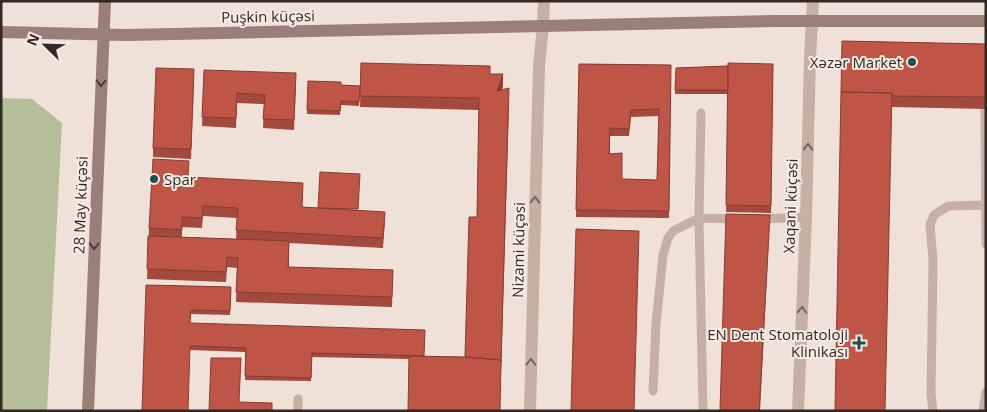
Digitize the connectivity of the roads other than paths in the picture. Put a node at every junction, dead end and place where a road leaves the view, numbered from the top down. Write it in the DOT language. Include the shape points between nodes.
graph roads {
  1 [pos="105,1"];
  2 [pos="544,1"];
  3 [pos="813,1"];
  4 [pos="812,21"];
  5 [pos="986,21"];
  6 [pos="543,26"];
  7 [pos="1,32"];
  8 [pos="103,34"];
  9 [pos="985,110"];
  10 [pos="701,113"];
  11 [pos="985,205"];
  12 [pos="806,217"];
  13 [pos="699,218"];
  14 [pos="986,244"];
  15 [pos="653,391"];
  16 [pos="986,392"];
  17 [pos="298,400"];
  18 [pos="88,411"];
  19 [pos="298,411"];
  20 [pos="530,411"];
  21 [pos="703,411"];
  22 [pos="798,411"];
  23 [pos="933,411"];
  24 [pos="983,411"];
  1 -- 8 [label="main road, 28 May küçəsi"];
  2 -- 6 [label="street, Nizami küçəsi"];
  3 -- 4 [label="street, Xaqani küçəsi"];
  4 -- 5 [label="main road, Puşkin küçəsi"];
  4 -- 6 [label="main road, Puşkin küçəsi"];
  12 -- 4 [label="street, Xaqani küçəsi, one-way"];
  6 -- 8 [label="main road, Puşkin küçəsi"];
  20 -- 6 [label="street, Nizami küçəsi, one-way" via="539,66"];
  7 -- 8 [label="main road, Puşkin küçəsi"];
  8 -- 18 [label="main road, 28 May küçəsi, one-way"];
  9 -- 11 [label="lane"];
  10 -- 13 [label="lane"];
  11 -- 14 [label="lane"];
  11 -- 23 [label="lane" via="948,206 934,215 930,225"];
  12 -- 13 [label="lane"];
  22 -- 12 [label="street, Xaqani küçəsi, one-way"];
  13 -- 15 [label="lane" via="673,231 663,255"];
  13 -- 21 [label="lane"];
  16 -- 24 [label="lane"];
  17 -- 19 [label="lane"];
}
